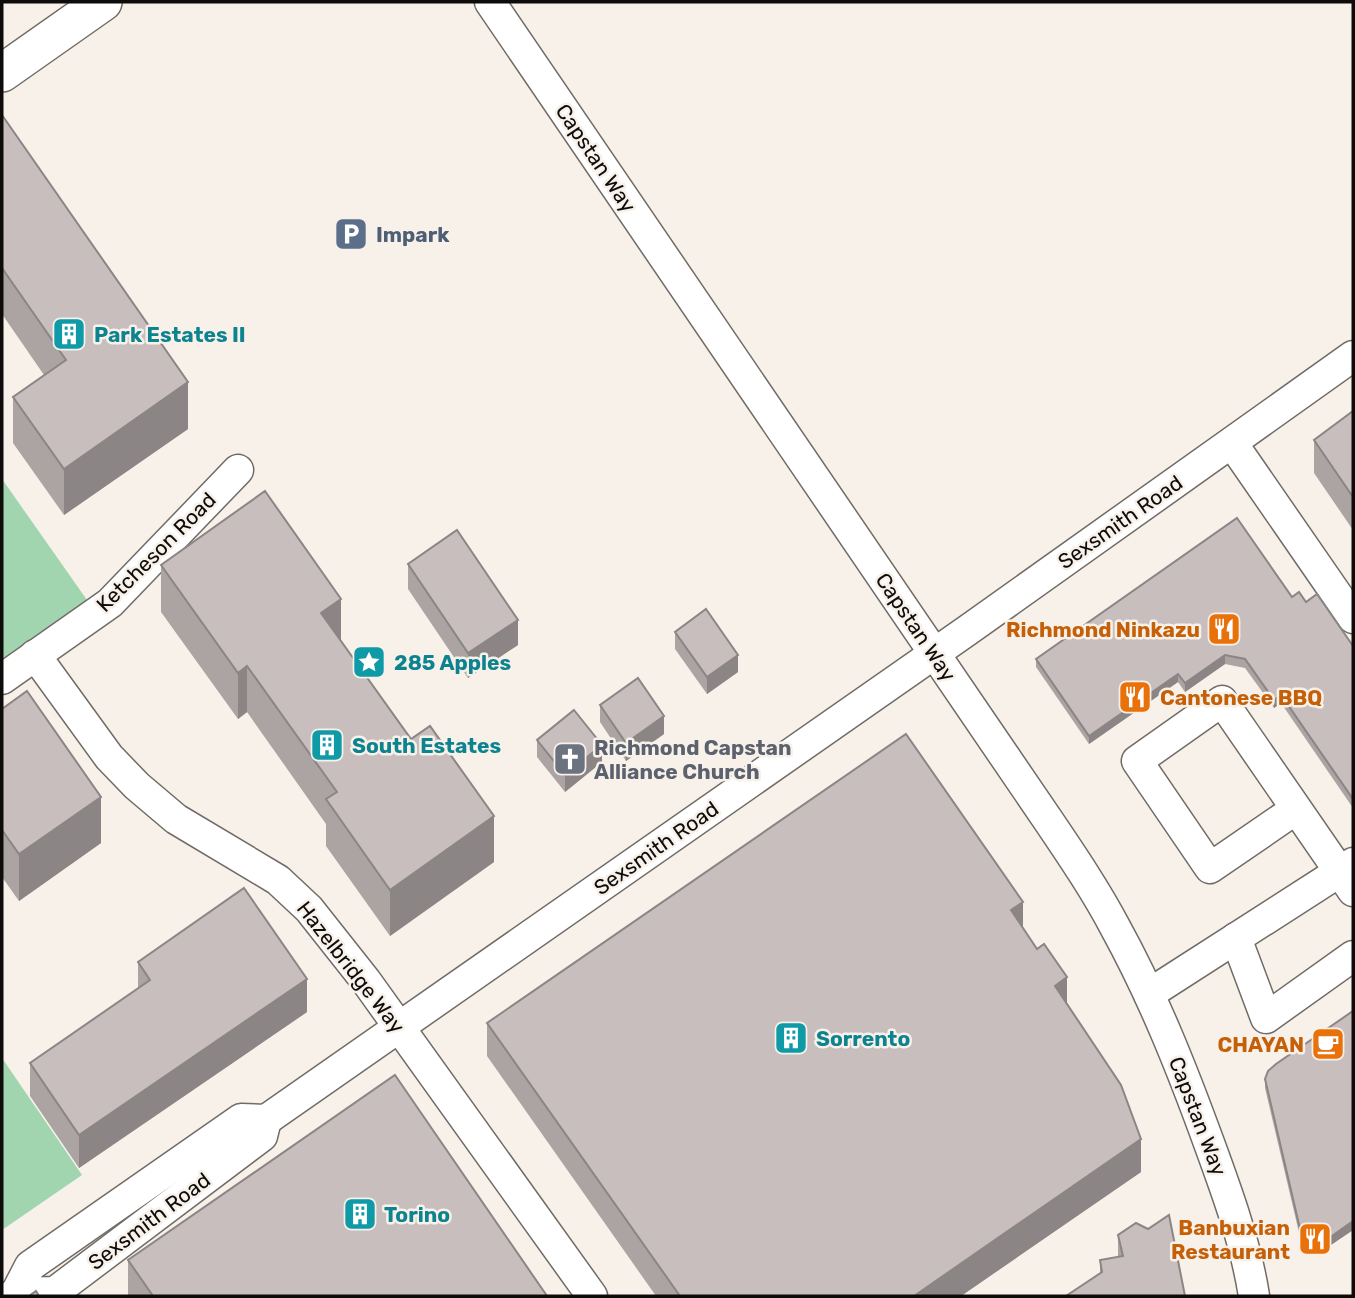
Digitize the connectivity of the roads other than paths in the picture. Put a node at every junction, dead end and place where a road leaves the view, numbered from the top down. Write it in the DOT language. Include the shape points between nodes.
graph roads {
  1 [pos="103,2"];
  2 [pos="490,2"];
  3 [pos="2,74"];
  4 [pos="1353,356"];
  5 [pos="1232,443"];
  6 [pos="238,470"];
  7 [pos="1353,618"];
  8 [pos="934,654"];
  9 [pos="35,655"];
  10 [pos="2,679"];
  11 [pos="1296,809"];
  12 [pos="1349,875"];
  13 [pos="1236,938"];
  14 [pos="1353,957"];
  15 [pos="1149,994"];
  16 [pos="399,1028"];
  17 [pos="266,1120"];
  18 [pos="64,1241"];
  19 [pos="57,1294"];
  20 [pos="13,1295"];
  21 [pos="592,1296"];
  22 [pos="1254,1296"];
  1 -- 3 [label="main road"];
  2 -- 8 [label="street, Capstan Way"];
  4 -- 5 [label="street, Sexsmith Road"];
  5 -- 7 [label="street"];
  5 -- 8 [label="street, Sexsmith Road"];
  6 -- 9 [label="street, Ketcheson Road" via="110,603"];
  8 -- 15 [label="street, Capstan Way" via="1082,871"];
  8 -- 16 [label="street, Sexsmith Road"];
  9 -- 10 [label="street, Ketcheson Road"];
  9 -- 16 [label="street, Hazelbridge Way" via="109,757 137,786 176,819 278,880 309,908"];
  11 -- 11 [label="street" via="1222,701 1137,761 1210,868"];
  11 -- 12 [label="street"];
  12 -- 13 [label="street"];
  13 -- 14 [label="street" via="1266,1018"];
  13 -- 15 [label="street"];
  15 -- 22 [label="street, Capstan Way" via="1222,1176"];
  16 -- 17 [label="street, Sexsmith Road"];
  16 -- 21 [label="street, Hazelbridge Way"];
  17 -- 18 [label="street, Sexsmith Road" via="241,1119"];
  17 -- 19 [label="street, Sexsmith Road" via="262,1136"];
  18 -- 19 [label="street" via="51,1273"];
  18 -- 20 [label="street, Sexsmith Road" via="30,1266"];
  19 -- 20 [label="street, Sexsmith Road"];
}
